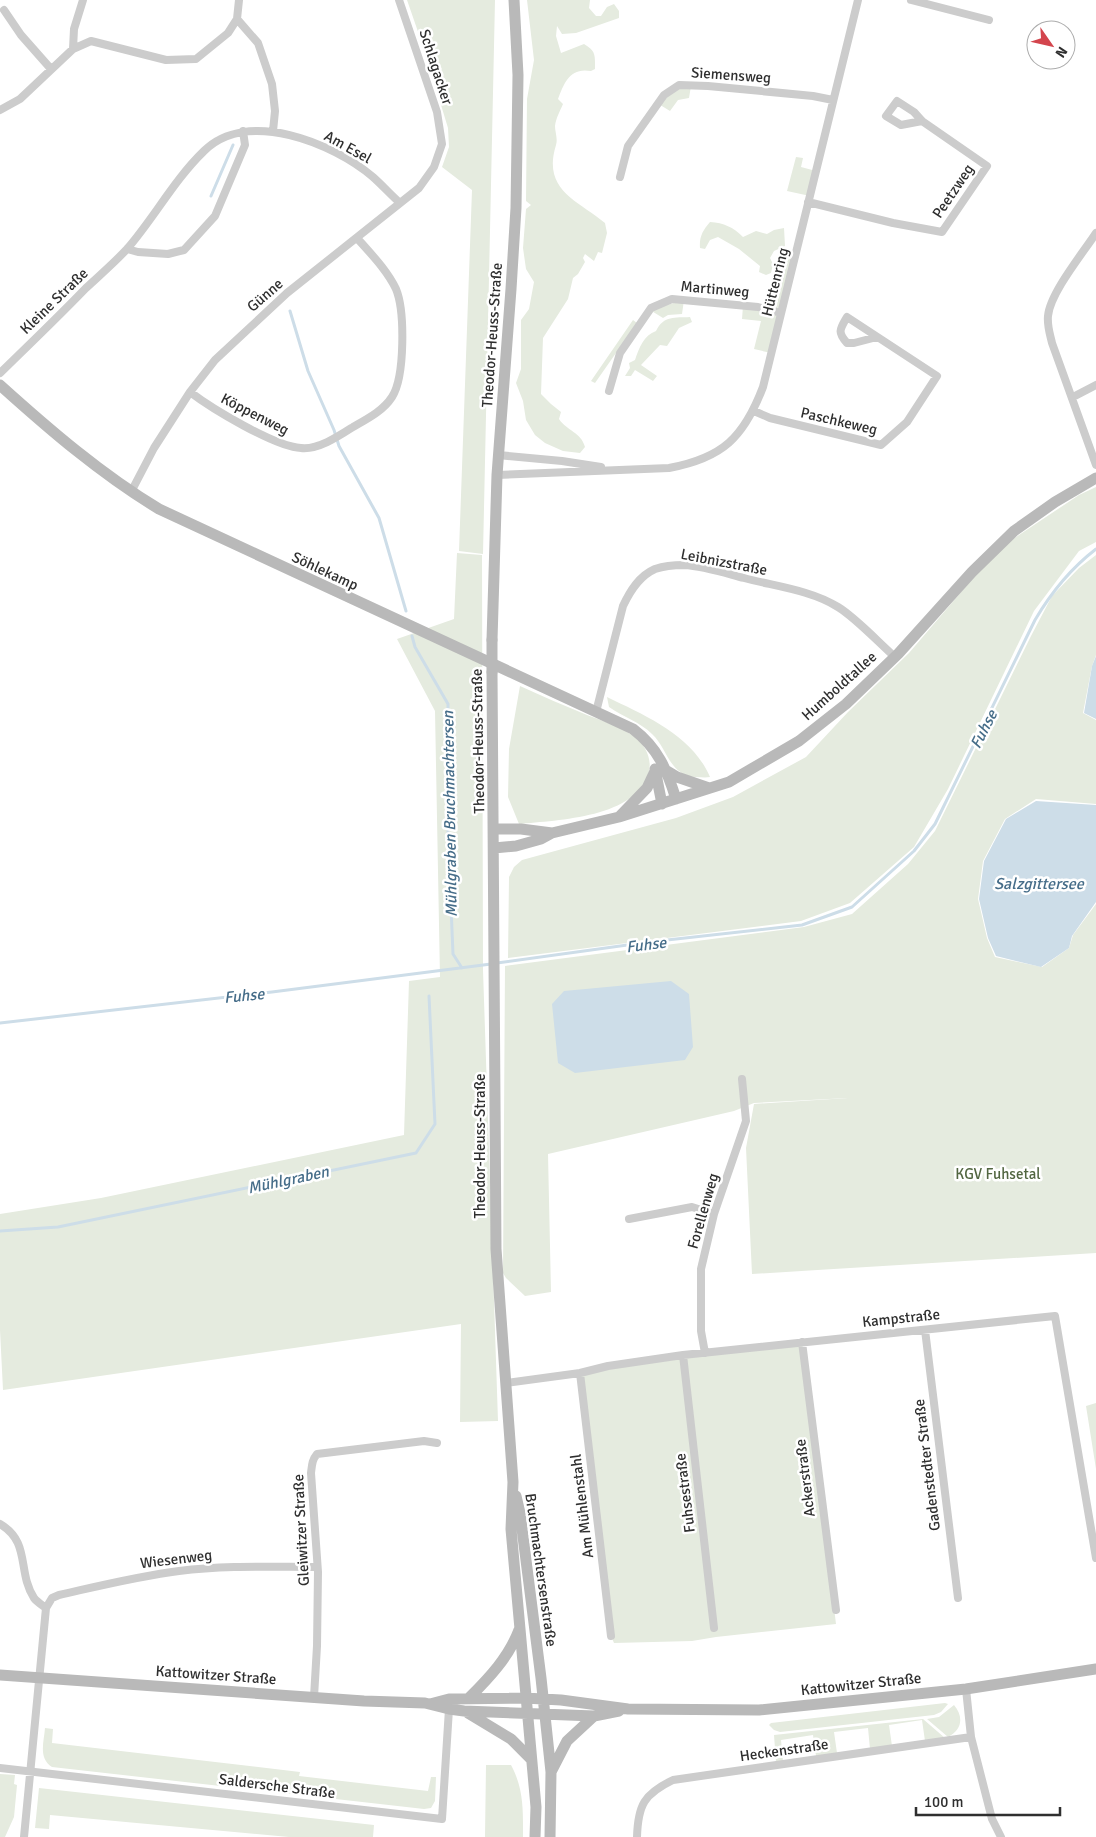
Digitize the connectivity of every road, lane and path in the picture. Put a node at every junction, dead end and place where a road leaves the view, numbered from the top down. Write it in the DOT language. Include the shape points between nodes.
graph roads {
  1 [pos="83,0"];
  2 [pos="239,0"];
  3 [pos="399,0"];
  4 [pos="514,0"];
  5 [pos="858,0"];
  6 [pos="911,0"];
  7 [pos="4,10"];
  8 [pos="237,19"];
  9 [pos="989,20"];
  10 [pos="73,49"];
  11 [pos="50,69"];
  12 [pos="833,100"];
  13 [pos="0,110"];
  14 [pos="922,121"];
  15 [pos="243,131"];
  16 [pos="273,131"];
  17 [pos="442,144"];
  18 [pos="620,177"];
  19 [pos="808,202"];
  20 [pos="400,203"];
  21 [pos="1096,233"];
  22 [pos="357,238"];
  23 [pos="127,249"];
  24 [pos="781,313"];
  25 [pos="878,337"];
  26 [pos="0,373"];
  27 [pos="0,385"];
  28 [pos="1096,385"];
  29 [pos="609,391"];
  30 [pos="190,392"];
  31 [pos="1073,397"];
  32 [pos="754,411"];
  33 [pos="498,455"];
  34 [pos="1096,465"];
  35 [pos="613,469"];
  36 [pos="497,475"];
  37 [pos="1096,478"];
  38 [pos="130,492"];
  39 [pos="894,657"];
  40 [pos="596,712"];
  41 [pos="656,752"];
  42 [pos="655,771"];
  43 [pos="667,771"];
  44 [pos="709,788"];
  45 [pos="676,799"];
  46 [pos="662,804"];
  47 [pos="619,817"];
  48 [pos="494,830"];
  49 [pos="552,834"];
  50 [pos="494,848"];
  51 [pos="742,1079"];
  52 [pos="714,1214"];
  53 [pos="629,1219"];
  54 [pos="925,1330"];
  55 [pos="802,1342"];
  56 [pos="706,1352"];
  57 [pos="683,1355"];
  58 [pos="580,1373"];
  59 [pos="506,1383"];
  60 [pos="437,1443"];
  61 [pos="513,1482"];
  62 [pos="0,1524"];
  63 [pos="1096,1558"];
  64 [pos="317,1567"];
  65 [pos="958,1598"];
  66 [pos="46,1608"];
  67 [pos="836,1610"];
  68 [pos="520,1628"];
  69 [pos="714,1628"];
  70 [pos="611,1636"];
  71 [pos="1096,1669"];
  72 [pos="0,1674"];
  73 [pos="38,1678"];
  74 [pos="966,1689"];
  75 [pos="314,1697"];
  76 [pos="469,1698"];
  77 [pos="525,1698"];
  78 [pos="542,1700"];
  79 [pos="430,1704"];
  80 [pos="628,1708"];
  81 [pos="448,1709"];
  82 [pos="464,1711"];
  83 [pos="527,1714"];
  84 [pos="544,1715"];
  85 [pos="594,1716"];
  86 [pos="971,1737"];
  87 [pos="531,1759"];
  88 [pos="0,1768"];
  89 [pos="30,1772"];
  90 [pos="550,1772"];
  91 [pos="24,1837"];
  92 [pos="536,1837"];
  93 [pos="550,1837"];
  94 [pos="637,1837"];
  95 [pos="1001,1837"];
  1 -- 10 [label="street" via="74,29"];
  2 -- 8 [label="street"];
  3 -- 17 [label="street, Schlagacker" via="437,112"];
  4 -- 33 [label="street, Theodor-Heuss-Straße" via="518,75 516,208"];
  5 -- 12 [label="street, Hüttenring"];
  6 -- 9 [label="street"];
  7 -- 11 [label="street"];
  8 -- 10 [label="street" via="228,33 196,59 166,60 92,42"];
  8 -- 16 [label="street" via="258,43 272,84"];
  10 -- 11 [label="street"];
  11 -- 13 [label="street" via="20,99"];
  12 -- 18 [label="street, Siemensweg" via="679,85 664,95 628,146"];
  12 -- 19 [label="street, Hüttenring"];
  14 -- 19 [label="street, Peetzweg" via="986,166 942,232 893,224"];
  15 -- 16 [label="street, Kleine Straße"];
  15 -- 23 [label="street, Kleine Straße" via="222,138 205,150"];
  15 -- 23 [label="street" via="245,145 214,216 184,250 168,254"];
  16 -- 20 [label="street, Am Esel" via="300,138 351,162 372,176"];
  17 -- 20 [label="street, Günne" via="434,168 419,188"];
  19 -- 24 [label="street, Hüttenring"];
  20 -- 22 [label="street, Günne"];
  21 -- 31 [label="street" via="1058,289 1048,316 1052,343"];
  22 -- 30 [label="street, Günne" via="242,333"];
  22 -- 30 [label="street, Köppenweg" via="392,283 402,315 399,382 386,405 346,432 302,449 267,437 206,405"];
  23 -- 26 [label="street, Kleine Straße"];
  24 -- 29 [label="street, Martinweg" via="758,307 672,299 663,303 652,308 620,353"];
  24 -- 32 [label="street, Hüttenring"];
  25 -- 25 [label="street, Paschkeweg" via="847,317 840,328 847,343"];
  25 -- 32 [label="street, Paschkeweg" via="937,376 907,422 881,445 770,418"];
  27 -- 38 [label="street, Söhlekamp" via="106,476"];
  28 -- 31 [label="street"];
  30 -- 38 [label="street, Günne"];
  31 -- 34 [label="street"];
  32 -- 35 [label="street, Hüttenring" via="742,430 711,456 669,468"];
  33 -- 35 [label="street, Hüttenring"];
  33 -- 36 [label="street, Theodor-Heuss-Straße"];
  35 -- 36 [label="street, Hüttenring"];
  36 -- 48 [label="street, Theodor-Heuss-Straße, bridge" via="492,640"];
  37 -- 39 [label="street, Humboldtallee" via="1014,531"];
  38 -- 40 [label="street, Söhlekamp" via="221,539"];
  39 -- 40 [label="street, Leibnizstraße" via="839,608 821,598 716,571 686,565 668,566 646,574 623,606"];
  39 -- 44 [label="street, Humboldtallee" via="846,704 799,741 730,782"];
  40 -- 41 [label="street, Söhlekamp" via="633,729 647,739"];
  41 -- 42 [label="street"];
  41 -- 43 [label="street, Söhlekamp"];
  42 -- 46 [label="street"];
  42 -- 47 [label="street" via="646,788"];
  43 -- 44 [label="street"];
  43 -- 45 [label="street, Söhlekamp"];
  44 -- 45 [label="street, Humboldtallee"];
  45 -- 46 [label="street, Humboldtallee"];
  46 -- 47 [label="street, Humboldtallee"];
  47 -- 49 [label="street, Humboldtallee"];
  48 -- 49 [label="street, Humboldtallee" via="521,829"];
  48 -- 50 [label="street, Theodor-Heuss-Straße"];
  49 -- 50 [label="street, Humboldtallee" via="516,846"];
  50 -- 59 [label="street, Theodor-Heuss-Straße" via="496,1249"];
  51 -- 52 [label="street, Forellenweg" via="746,1121"];
  52 -- 53 [label="street" via="692,1207"];
  52 -- 56 [label="street, Forellenweg" via="702,1269 700,1331"];
  54 -- 55 [label="street, Kampstraße"];
  54 -- 63 [label="street, Kampstraße" via="1055,1316"];
  54 -- 65 [label="street, Gadenstedter Straße"];
  55 -- 56 [label="street, Kampstraße"];
  55 -- 67 [label="street, Ackerstraße"];
  56 -- 57 [label="street, Kampstraße"];
  57 -- 58 [label="street, Kampstraße"];
  57 -- 69 [label="street, Fuhsestraße"];
  58 -- 59 [label="street, Kampstraße"];
  58 -- 70 [label="street, Am Mühlenstahl"];
  59 -- 61 [label="street, Theodor-Heuss-Straße"];
  60 -- 64 [label="street, Gleiwitzer Straße" via="424,1441 358,1449 318,1454 314,1458 311,1473"];
  61 -- 68 [label="street, Bruchmachtersenstraße" via="511,1529"];
  61 -- 78 [label="street, Bruchmachtersenstraße" via="520,1513"];
  62 -- 66 [label="street" via="13,1532 29,1588 35,1600"];
  64 -- 66 [label="street, Wiesenweg" via="220,1567 179,1571 59,1595 52,1598"];
  64 -- 75 [label="street, Gleiwitzer Straße"];
  66 -- 73 [label="street"];
  68 -- 76 [label="street" via="497,1668"];
  68 -- 77 [label="street, Bruchmachtersenstraße"];
  71 -- 74 [label="street, Kattowitzer Straße"];
  72 -- 73 [label="street, Kattowitzer Straße"];
  73 -- 75 [label="street, Kattowitzer Straße"];
  73 -- 89 [label="street"];
  74 -- 80 [label="street, Kattowitzer Straße" via="759,1710"];
  74 -- 86 [label="street"];
  75 -- 79 [label="street, Kattowitzer Straße"];
  76 -- 77 [label="street, Kattowitzer Straße"];
  76 -- 79 [label="street, Kattowitzer Straße"];
  77 -- 78 [label="street, Kattowitzer Straße"];
  77 -- 83 [label="street, Bruchmachtersenstraße"];
  78 -- 80 [label="street, Kattowitzer Straße"];
  78 -- 84 [label="street, Bruchmachtersenstraße"];
  79 -- 81 [label="street, Kattowitzer Straße"];
  80 -- 85 [label="street, Kattowitzer Straße"];
  81 -- 82 [label="street, Kattowitzer Straße"];
  81 -- 89 [label="street, Saldersche Straße" via="442,1819"];
  82 -- 83 [label="street, Kattowitzer Straße"];
  82 -- 87 [label="street" via="511,1739"];
  83 -- 84 [label="street, Kattowitzer Straße"];
  83 -- 87 [label="street, Bruchmachtersenstraße"];
  84 -- 85 [label="street, Kattowitzer Straße"];
  84 -- 90 [label="street, Bruchmachtersenstraße"];
  85 -- 90 [label="street" via="567,1741"];
  86 -- 94 [label="street, Heckenstraße" via="673,1780 655,1789 646,1799 638,1818"];
  86 -- 95 [label="street" via="992,1819"];
  87 -- 92 [label="street, Bruchmachtersenstraße"];
  88 -- 89 [label="street, Saldersche Straße"];
  89 -- 91 [label="street"];
  90 -- 93 [label="street, Bruchmachtersenstraße"];
}
